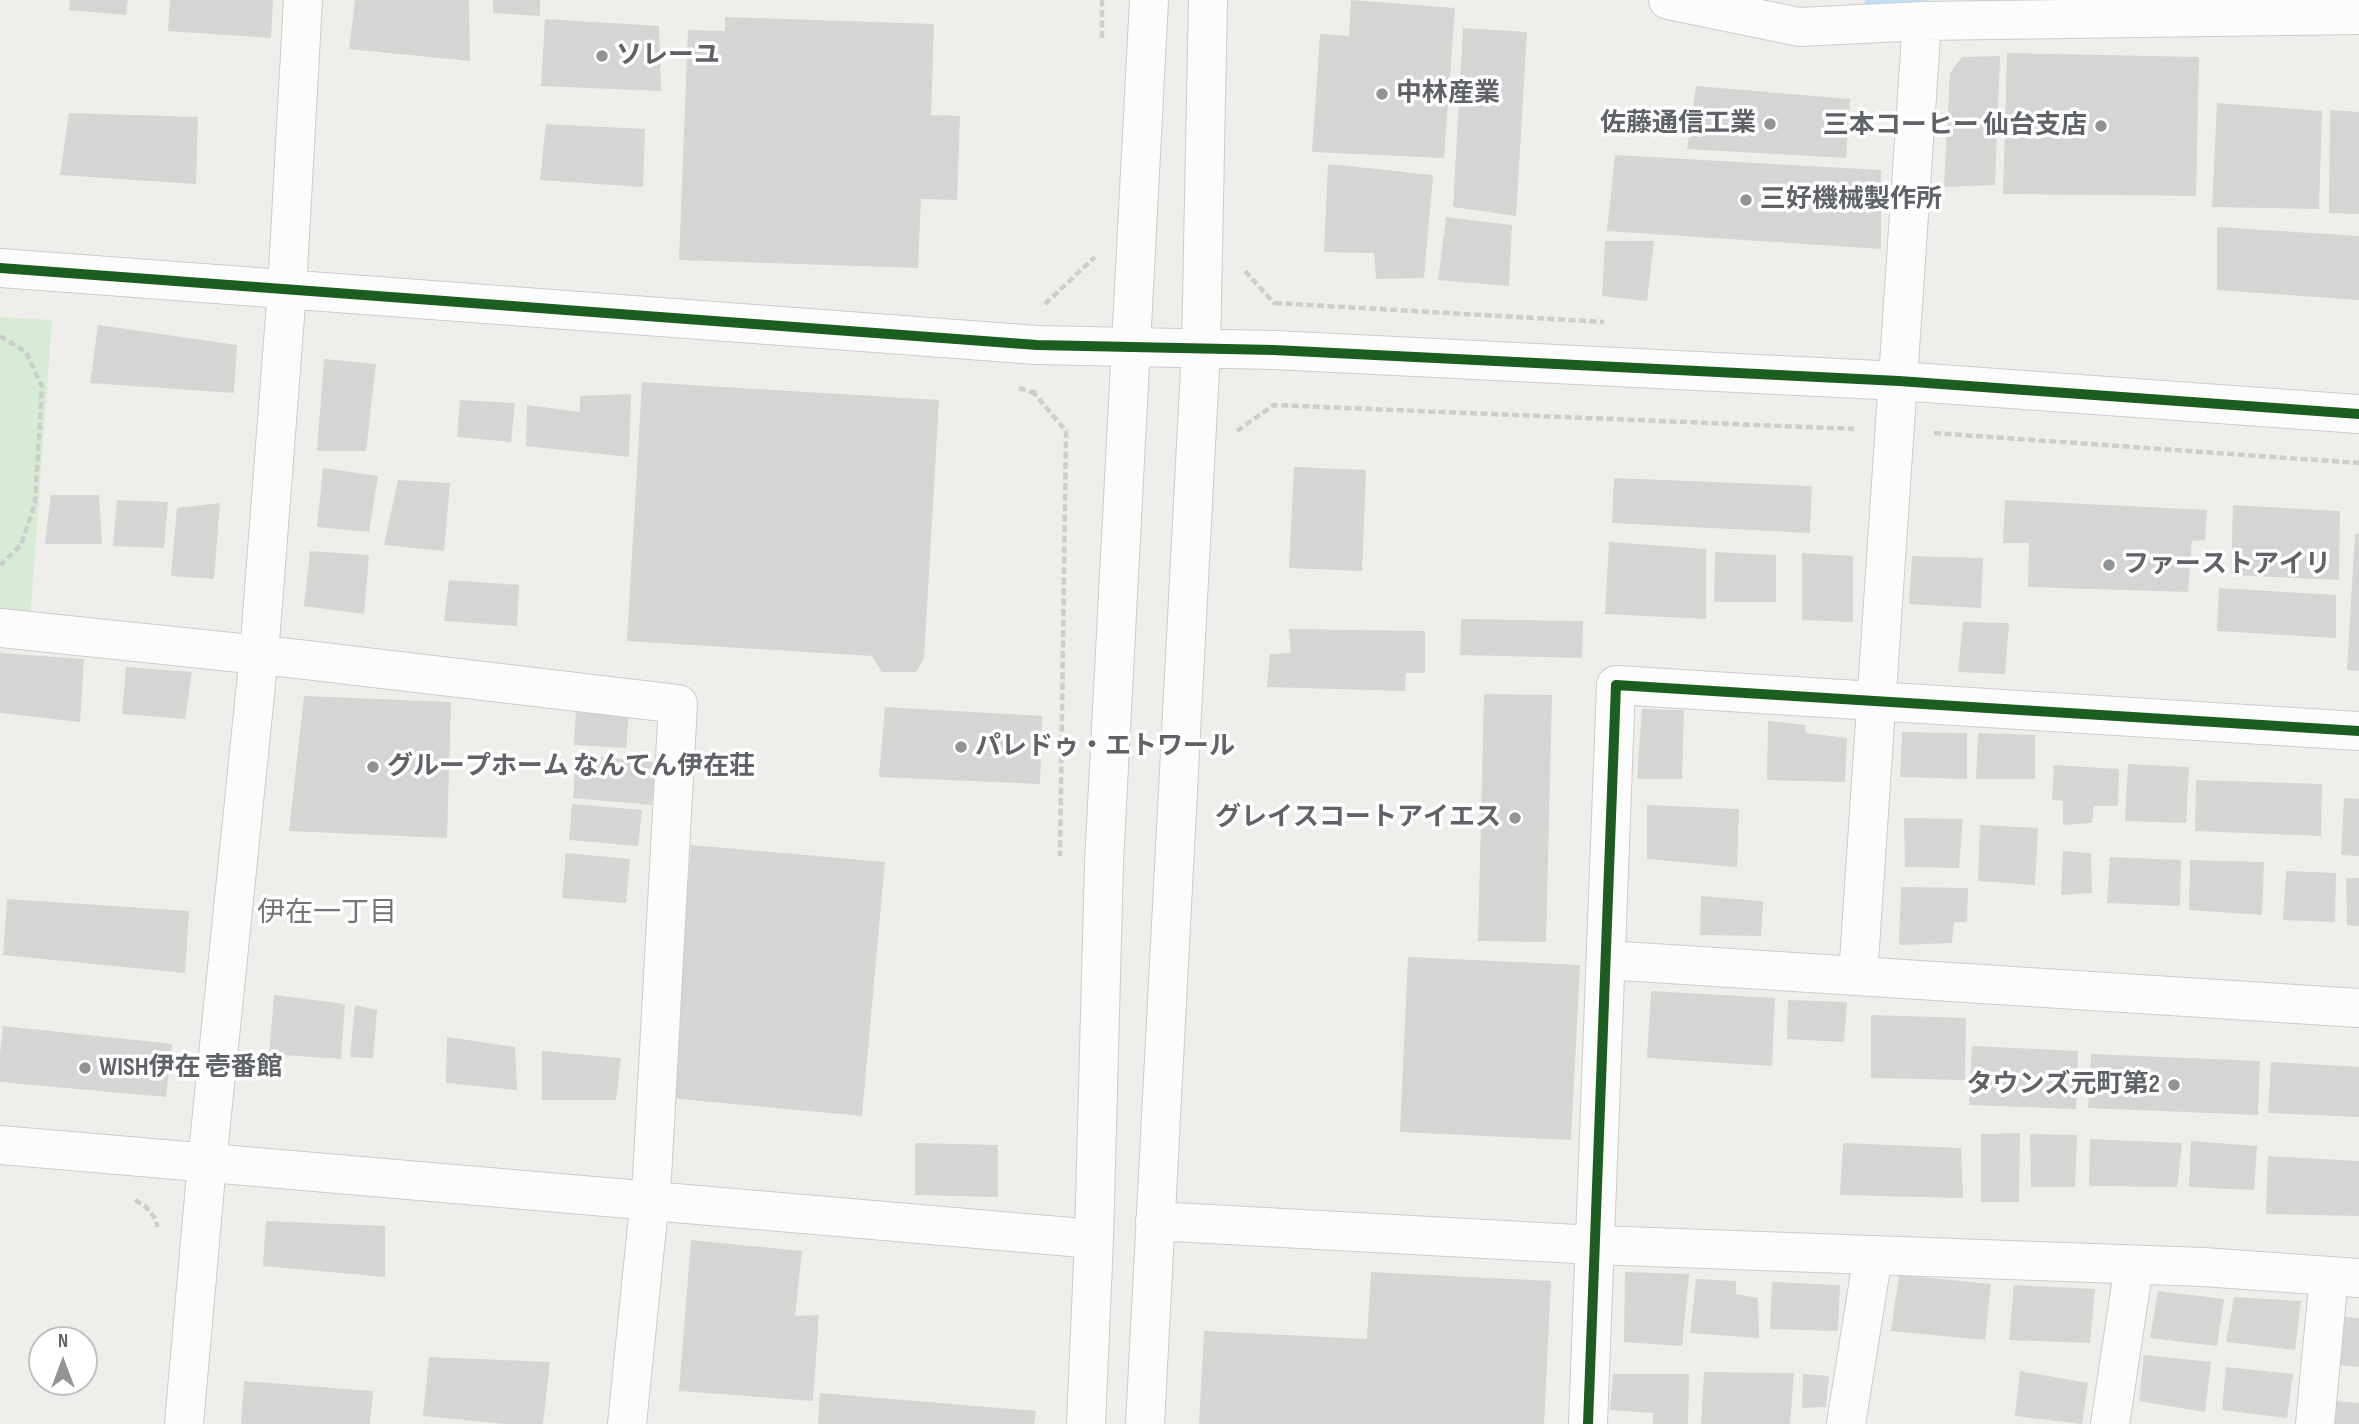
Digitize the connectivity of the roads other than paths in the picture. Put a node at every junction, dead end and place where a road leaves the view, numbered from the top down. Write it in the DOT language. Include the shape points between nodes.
graph roads {
  1 [pos="303,0"];
  2 [pos="1149,0"];
  3 [pos="1208,0"];
  4 [pos="1668,0"];
  5 [pos="2359,15"];
  6 [pos="1922,21"];
  7 [pos="0,268"];
  8 [pos="287,290"];
  9 [pos="1131,347"];
  10 [pos="1201,349"];
  11 [pos="1899,381"];
  12 [pos="2359,414"];
  13 [pos="0,628"];
  14 [pos="259,656"];
  15 [pos="1877,701"];
  16 [pos="2359,731"];
  17 [pos="1606,960"];
  18 [pos="1858,976"];
  19 [pos="2359,1008"];
  20 [pos="0,1145"];
  21 [pos="207,1163"];
  22 [pos="649,1199"];
  23 [pos="1154,1221"];
  24 [pos="1094,1239"];
  25 [pos="1595,1245"];
  26 [pos="1873,1255"];
  27 [pos="2134,1265"];
  28 [pos="2344,1277"];
  29 [pos="184,1424"];
  30 [pos="627,1424"];
  31 [pos="1086,1424"];
  32 [pos="1145,1424"];
  33 [pos="1588,1424"];
  34 [pos="1846,1424"];
  35 [pos="2110,1424"];
  36 [pos="2315,1424"];
  1 -- 8 [label="street"];
  2 -- 9 [label="street"];
  3 -- 10 [label="street"];
  4 -- 6 [label="street" via="1799,27"];
  5 -- 6 [label="street"];
  6 -- 11 [label="street"];
  7 -- 8 [label="street"];
  8 -- 9 [label="street" via="1037,345"];
  8 -- 14 [label="street"];
  9 -- 10 [label="street"];
  9 -- 24 [label="street" via="1104,863"];
  10 -- 11 [label="street"];
  10 -- 23 [label="street"];
  11 -- 12 [label="street"];
  11 -- 15 [label="street"];
  13 -- 14 [label="street"];
  14 -- 21 [label="street"];
  14 -- 22 [label="street" via="678,704"];
  15 -- 16 [label="street"];
  15 -- 17 [label="street" via="1616,684"];
  15 -- 18 [label="street"];
  17 -- 18 [label="street"];
  17 -- 25 [label="street"];
  18 -- 19 [label="street"];
  20 -- 21 [label="street"];
  21 -- 22 [label="street"];
  21 -- 29 [label="street"];
  22 -- 24 [label="street"];
  22 -- 30 [label="street"];
  23 -- 25 [label="street"];
  23 -- 32 [label="street"];
  24 -- 31 [label="street"];
  25 -- 26 [label="street"];
  25 -- 33 [label="street"];
  26 -- 27 [label="street"];
  26 -- 34 [label="street"];
  27 -- 28 [label="street"];
  27 -- 35 [label="street"];
  28 -- 36 [label="street"];
}
